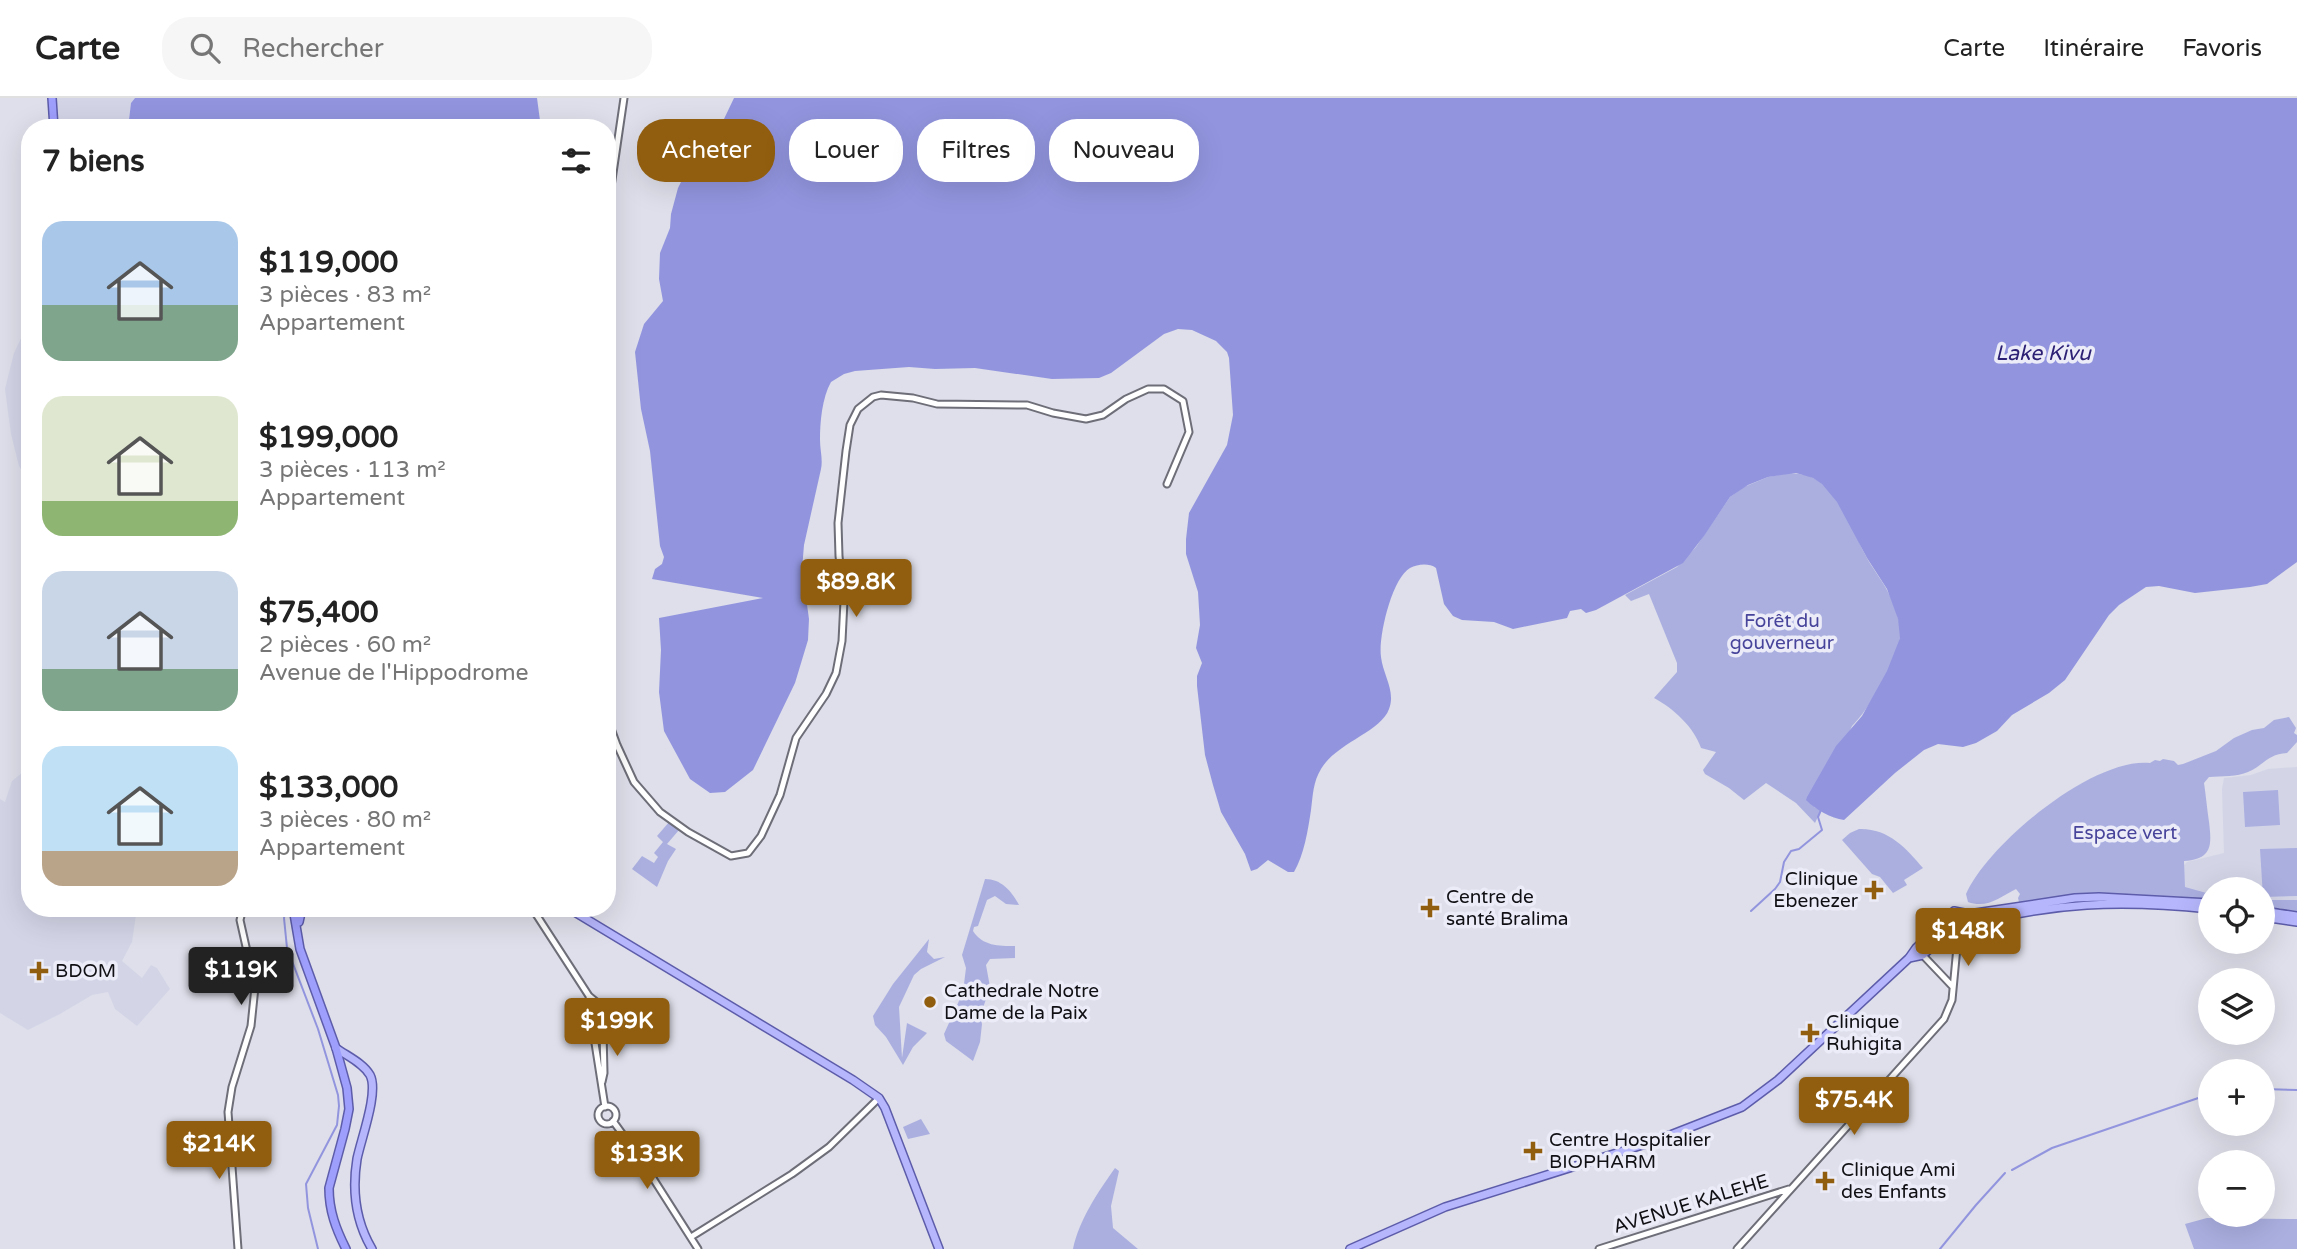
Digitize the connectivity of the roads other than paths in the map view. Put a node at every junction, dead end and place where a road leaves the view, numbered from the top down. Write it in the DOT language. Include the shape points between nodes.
graph roads {
  1 [pos="52,98"];
  2 [pos="624,98"];
  3 [pos="53,119"];
  4 [pos="616,153"];
  5 [pos="1167,484"];
  6 [pos="616,742"];
  7 [pos="2198,902"];
  8 [pos="2198,908"];
  9 [pos="2018,909"];
  10 [pos="1961,913"];
  11 [pos="2275,913"];
  12 [pos="2297,916"];
  13 [pos="241,917"];
  14 [pos="295,917"];
  15 [pos="300,917"];
  16 [pos="538,917"];
  17 [pos="583,917"];
  18 [pos="1947,919"];
  19 [pos="2275,919"];
  20 [pos="2297,922"];
  21 [pos="1959,926"];
  22 [pos="297,929"];
  23 [pos="1916,948"];
  24 [pos="1923,955"];
  25 [pos="1909,958"];
  26 [pos="1953,986"];
  27 [pos="589,996"];
  28 [pos="607,1010"];
  29 [pos="592,1021"];
  30 [pos="603,1031"];
  31 [pos="336,1048"];
  32 [pos="602,1082"];
  33 [pos="879,1098"];
  34 [pos="605,1107"];
  35 [pos="613,1121"];
  36 [pos="1792,1187"];
  37 [pos="691,1237"];
  38 [pos="238,1249"];
  39 [pos="346,1249"];
  40 [pos="372,1249"];
  41 [pos="698,1249"];
  42 [pos="939,1249"];
  43 [pos="1350,1249"];
  44 [pos="1599,1249"];
  45 [pos="1737,1249"];
  1 -- 3 [label="highway"];
  2 -- 4 [label="street"];
  5 -- 6 [label="street" via="1189,432 1183,401 1164,389 1139,392 1103,415 1086,419 1027,405 937,404 881,395 864,402 850,425 838,523 844,601 836,673 796,738 780,795 761,836 748,853 731,856 688,832 660,812 634,782"];
  7 -- 9 [label="main road" via="2099,897"];
  8 -- 9 [label="main road" via="2099,903"];
  9 -- 10 [label="main road"];
  9 -- 21 [label="main road"];
  10 -- 18 [label="main road" via="1951,912"];
  10 -- 21 [label="main road"];
  11 -- 12 [label="main road"];
  13 -- 38 [label="street" via="255,987 251,1026 228,1112"];
  14 -- 22 [label="highway"];
  15 -- 22 [label="highway"];
  16 -- 27 [label="street"];
  17 -- 33 [label="main road"];
  18 -- 21 [label="main road"];
  18 -- 23 [label="main road"];
  19 -- 20 [label="main road"];
  21 -- 24 [label="main road"];
  21 -- 26 [label="street"];
  22 -- 31 [label="highway"];
  23 -- 24 [label="street"];
  23 -- 25 [label="main road"];
  24 -- 25 [label="main road"];
  24 -- 26 [label="street"];
  25 -- 43 [label="main road" via="1778,1080 1742,1107 1655,1141 1445,1207"];
  26 -- 36 [label="street" via="1944,1018"];
  27 -- 28 [label="street"];
  27 -- 29 [label="street"];
  28 -- 29 [label="street" via="596,1011"];
  28 -- 30 [label="street" via="613,1021 611,1028"];
  29 -- 30 [label="street"];
  29 -- 32 [label="street"];
  30 -- 32 [label="street"];
  31 -- 39 [label="highway" via="349,1109 329,1196"];
  31 -- 40 [label="main road" via="367,1070 374,1086 356,1179 360,1220"];
  32 -- 34 [label="street"];
  33 -- 37 [label="street" via="829,1147"];
  33 -- 42 [label="main road"];
  34 -- 35 [label="street" via="614,1111"];
  34 -- 35 [label="street" via="598,1113 599,1119 609,1124"];
  35 -- 37 [label="street"];
  36 -- 44 [label="street, AVENUE KALEHE"];
  36 -- 45 [label="street"];
  37 -- 41 [label="street"];
}
